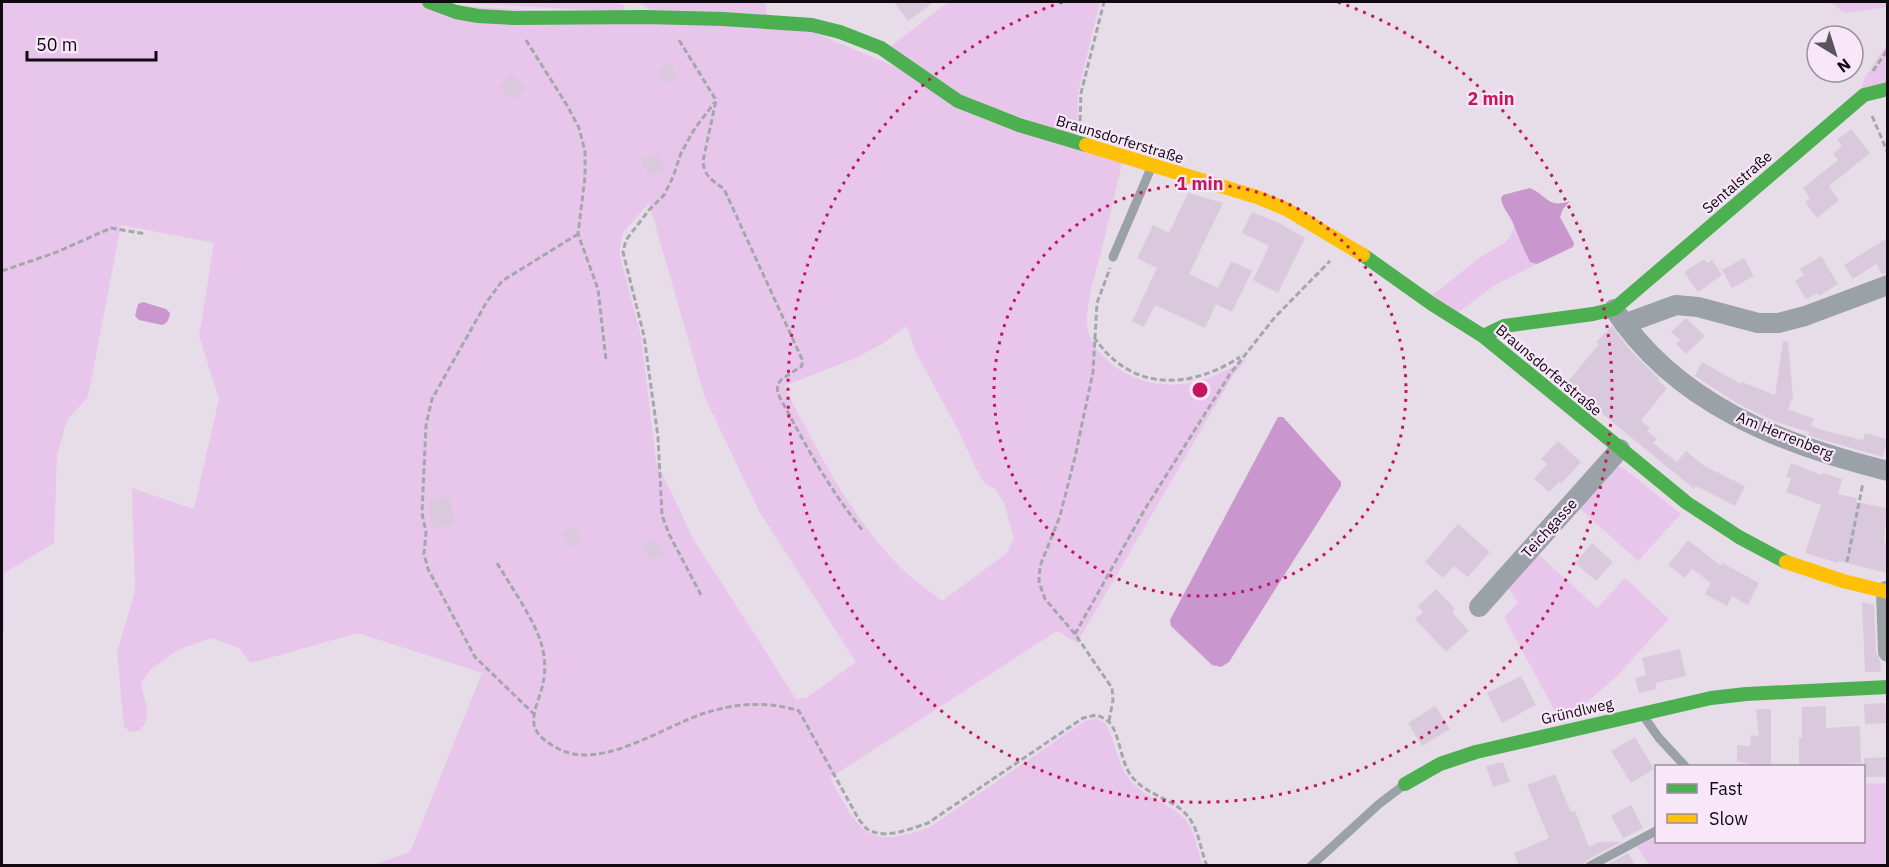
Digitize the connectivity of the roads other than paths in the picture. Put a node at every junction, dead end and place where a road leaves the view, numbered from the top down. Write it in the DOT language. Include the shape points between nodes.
graph roads {
  1 [pos="429,2"];
  2 [pos="1887,89"];
  3 [pos="1152,166"];
  4 [pos="1113,257"];
  5 [pos="1887,285"];
  6 [pos="1619,317"];
  7 [pos="1483,336"];
  8 [pos="1620,449"];
  9 [pos="1887,471"];
  10 [pos="1887,592"];
  11 [pos="1479,607"];
  12 [pos="1887,652"];
  13 [pos="1887,687"];
  14 [pos="1641,712"];
  15 [pos="1684,765"];
  16 [pos="1406,784"];
  17 [pos="1655,832"];
  18 [pos="1311,866"];
  19 [pos="1590,866"];
  1 -- 3 [label="street, Braunsdorferstraße" via="456,12 513,18 641,13 812,26 840,32 881,48 958,101 1019,125"];
  2 -- 6 [label="street, Sentalstraße" via="1864,95"];
  3 -- 4 [label="lane"];
  3 -- 7 [label="street, Braunsdorferstraße" via="1286,209 1347,244"];
  5 -- 6 [label="street" via="1778,322 1758,324 1698,307 1676,305"];
  6 -- 7 [label="street" via="1593,314 1504,326"];
  6 -- 9 [label="street, Am Herrenberg" via="1640,345 1668,371 1746,423 1795,443"];
  7 -- 8 [label="street, Braunsdorferstraße"];
  8 -- 10 [label="street, Braunsdorferstraße" via="1687,504 1739,537 1792,565"];
  8 -- 11 [label="street, Teichgasse"];
  10 -- 12 [label="street"];
  13 -- 14 [label="street, Gründlweg" via="1734,695"];
  14 -- 15 [label="lane"];
  14 -- 16 [label="street, Gründlweg" via="1476,752 1440,764"];
  16 -- 18 [label="lane, Gründlweg"];
  17 -- 19 [label="lane"];
}
